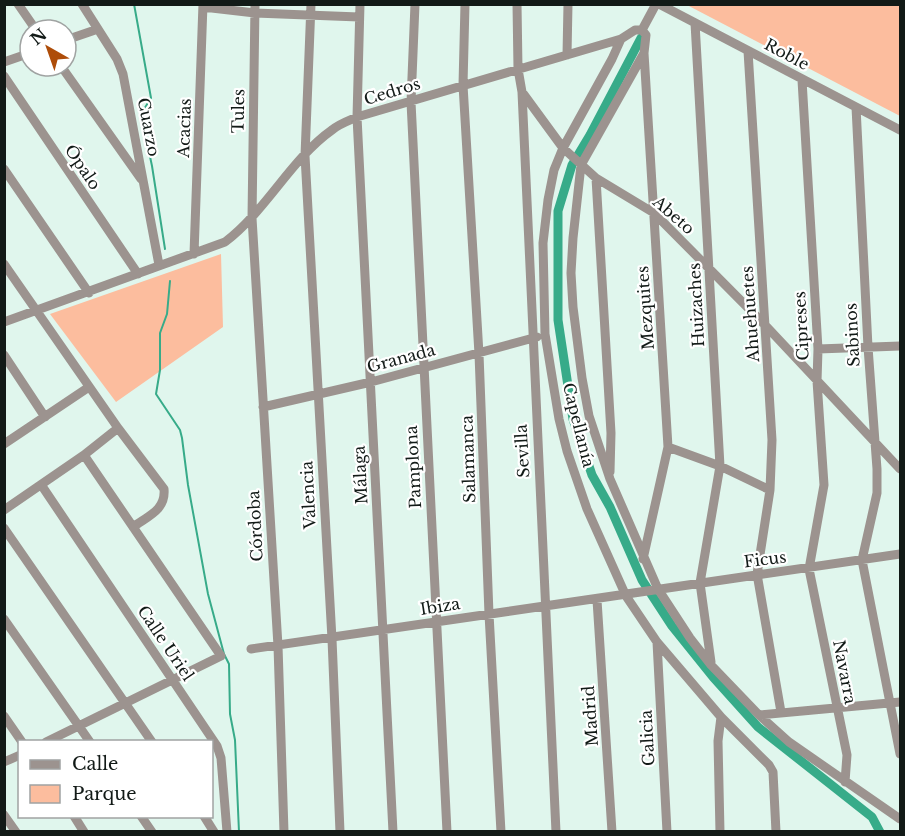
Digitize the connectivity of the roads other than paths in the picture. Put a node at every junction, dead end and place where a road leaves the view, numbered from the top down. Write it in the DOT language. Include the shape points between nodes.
graph roads {
  1 [pos="18,4"];
  2 [pos="82,4"];
  3 [pos="311,4"];
  4 [pos="360,4"];
  5 [pos="415,4"];
  6 [pos="465,4"];
  7 [pos="517,4"];
  8 [pos="568,4"];
  9 [pos="658,4"];
  10 [pos="203,6"];
  11 [pos="255,9"];
  12 [pos="310,15"];
  13 [pos="359,16"];
  14 [pos="28,18"];
  15 [pos="695,23"];
  16 [pos="98,29"];
  17 [pos="642,30"];
  18 [pos="78,36"];
  19 [pos="621,39"];
  20 [pos="748,51"];
  21 [pos="644,53"];
  22 [pos="567,55"];
  23 [pos="518,69"];
  24 [pos="4,75"];
  25 [pos="69,78"];
  26 [pos="802,80"];
  27 [pos="463,85"];
  28 [pos="522,92"];
  29 [pos="411,102"];
  30 [pos="856,107"];
  31 [pos="357,117"];
  32 [pos="900,130"];
  33 [pos="565,150"];
  34 [pos="305,156"];
  35 [pos="579,163"];
  36 [pos="4,169"];
  37 [pos="596,178"];
  38 [pos="144,184"];
  39 [pos="654,213"];
  40 [pos="252,218"];
  41 [pos="194,254"];
  42 [pos="4,264"];
  43 [pos="159,265"];
  44 [pos="709,267"];
  45 [pos="138,274"];
  46 [pos="89,293"];
  47 [pos="35,310"];
  48 [pos="4,322"];
  49 [pos="766,326"];
  50 [pos="545,333"];
  51 [pos="532,339"];
  52 [pos="900,346"];
  53 [pos="868,347"];
  54 [pos="818,349"];
  55 [pos="479,354"];
  56 [pos="4,356"];
  57 [pos="423,368"];
  58 [pos="817,381"];
  59 [pos="371,382"];
  60 [pos="89,387"];
  61 [pos="317,393"];
  62 [pos="263,407"];
  63 [pos="45,417"];
  64 [pos="118,428"];
  65 [pos="874,443"];
  66 [pos="4,444"];
  67 [pos="668,447"];
  68 [pos="84,455"];
  69 [pos="720,466"];
  70 [pos="900,469"];
  71 [pos="610,479"];
  72 [pos="42,486"];
  73 [pos="770,490"];
  74 [pos="4,510"];
  75 [pos="133,527"];
  76 [pos="4,528"];
  77 [pos="900,554"];
  78 [pos="644,559"];
  79 [pos="862,560"];
  80 [pos="808,569"];
  81 [pos="757,574"];
  82 [pos="700,583"];
  83 [pos="655,590"];
  84 [pos="630,595"];
  85 [pos="597,600"];
  86 [pos="544,607"];
  87 [pos="489,614"];
  88 [pos="4,619"];
  89 [pos="436,622"];
  90 [pos="383,631"];
  91 [pos="332,639"];
  92 [pos="657,642"];
  93 [pos="278,646"];
  94 [pos="252,649"];
  95 [pos="711,665"];
  96 [pos="172,678"];
  97 [pos="124,702"];
  98 [pos="896,703"];
  99 [pos="836,707"];
  100 [pos="781,712"];
  101 [pos="4,716"];
  102 [pos="759,716"];
  103 [pos="721,717"];
  104 [pos="79,724"];
  105 [pos="21,740"];
  106 [pos="48,740"];
  107 [pos="89,740"];
  108 [pos="151,740"];
  109 [pos="211,740"];
  110 [pos="213,743"];
  111 [pos="900,754"];
  112 [pos="18,756"];
  113 [pos="4,762"];
  114 [pos="844,782"];
  115 [pos="4,815"];
  116 [pos="75,818"];
  117 [pos="142,818"];
  118 [pos="205,818"];
  119 [pos="900,819"];
  120 [pos="16,831"];
  121 [pos="84,831"];
  122 [pos="152,831"];
  123 [pos="214,831"];
  124 [pos="227,831"];
  125 [pos="284,831"];
  126 [pos="340,831"];
  127 [pos="393,831"];
  128 [pos="447,831"];
  129 [pos="501,831"];
  130 [pos="556,831"];
  131 [pos="612,831"];
  132 [pos="667,831"];
  133 [pos="720,831"];
  134 [pos="776,831"];
  1 -- 14 [label="street"];
  2 -- 16 [label="street, Cuarzo"];
  3 -- 12 [label="street, Valencia"];
  4 -- 13 [label="street, Málaga"];
  5 -- 29 [label="street, Pamplona"];
  6 -- 27 [label="street, Salamanca"];
  7 -- 23 [label="street, Sevilla"];
  8 -- 22 [label="street"];
  9 -- 15 [label="street, Roble"];
  9 -- 17 [label="street"];
  10 -- 11 [label="street"];
  10 -- 41 [label="street, Acacias"];
  11 -- 12 [label="street"];
  11 -- 40 [label="street, Tules"];
  12 -- 13 [label="street"];
  12 -- 34 [label="street, Valencia"];
  13 -- 31 [label="street, Málaga"];
  15 -- 20 [label="street, Roble"];
  15 -- 44 [label="street, Huizaches"];
  16 -- 18 [label="street"];
  16 -- 38 [label="street, Cuarzo" via="123,74"];
  17 -- 19 [label="street, Cedros"];
  17 -- 21 [label="street, Mezquites" via="646,35"];
  19 -- 22 [label="street, Cedros"];
  19 -- 33 [label="street, Capellanía"];
  20 -- 26 [label="street, Roble"];
  20 -- 49 [label="street, Ahuehuetes"];
  21 -- 35 [label="street, Capellanía"];
  21 -- 39 [label="street, Mezquites"];
  22 -- 23 [label="street, Cedros"];
  23 -- 27 [label="street, Cedros"];
  23 -- 28 [label="street, Sevilla"];
  24 -- 45 [label="street, Ópalo"];
  25 -- 38 [label="street"];
  26 -- 30 [label="street, Roble"];
  26 -- 54 [label="street, Cipreses"];
  27 -- 29 [label="street, Cedros"];
  27 -- 55 [label="street, Salamanca"];
  28 -- 33 [label="street, Abeto"];
  28 -- 51 [label="street, Sevilla"];
  29 -- 31 [label="street, Cedros"];
  29 -- 57 [label="street, Pamplona"];
  30 -- 32 [label="street, Roble"];
  30 -- 53 [label="street, Sabinos"];
  31 -- 34 [label="street, Cedros" via="332,130"];
  31 -- 59 [label="street, Málaga"];
  33 -- 35 [label="street, Abeto"];
  33 -- 50 [label="street, Capellanía" via="552,181 543,243"];
  34 -- 40 [label="street, Cedros"];
  34 -- 61 [label="street, Valencia"];
  35 -- 37 [label="street, Abeto"];
  35 -- 71 [label="street, Capellanía" via="573,307 589,416"];
  36 -- 46 [label="street"];
  37 -- 39 [label="street, Abeto"];
  37 -- 71 [label="street, Capellanía" via="611,433"];
  38 -- 43 [label="street, Cuarzo"];
  39 -- 44 [label="street, Abeto"];
  39 -- 67 [label="street, Mezquites"];
  40 -- 41 [label="street, Cedros" via="225,242"];
  40 -- 62 [label="street, Córdoba"];
  41 -- 43 [label="street, Cedros"];
  42 -- 47 [label="street"];
  43 -- 45 [label="street, Cedros"];
  44 -- 49 [label="street, Abeto"];
  44 -- 69 [label="street, Huizaches"];
  45 -- 46 [label="street, Cedros"];
  46 -- 47 [label="street, Cedros"];
  47 -- 48 [label="street, Cedros"];
  47 -- 60 [label="street"];
  49 -- 58 [label="street, Abeto"];
  49 -- 73 [label="street, Ahuehuetes" via="772,440"];
  50 -- 51 [label="street, Granada"];
  50 -- 84 [label="street, Capellanía" via="567,451 587,509"];
  51 -- 55 [label="street, Granada"];
  51 -- 86 [label="street, Sevilla"];
  52 -- 53 [label="street"];
  53 -- 54 [label="street"];
  53 -- 65 [label="street, Sabinos"];
  54 -- 58 [label="street, Cipreses"];
  55 -- 57 [label="street, Granada"];
  55 -- 87 [label="street, Salamanca"];
  56 -- 63 [label="street"];
  57 -- 59 [label="street, Granada"];
  57 -- 89 [label="street, Pamplona"];
  58 -- 65 [label="street, Abeto"];
  58 -- 80 [label="street, Cipreses" via="824,484"];
  59 -- 61 [label="street, Granada"];
  59 -- 90 [label="street, Málaga"];
  60 -- 63 [label="street"];
  60 -- 64 [label="street"];
  61 -- 62 [label="street, Granada"];
  61 -- 91 [label="street, Valencia"];
  62 -- 93 [label="street, Córdoba"];
  63 -- 66 [label="street"];
  64 -- 68 [label="street"];
  64 -- 75 [label="street" via="164,489 165,499 160,507"];
  65 -- 70 [label="street, Abeto"];
  65 -- 79 [label="street, Sabinos" via="877,493"];
  67 -- 69 [label="street"];
  67 -- 78 [label="street, Mezquites"];
  68 -- 72 [label="street"];
  68 -- 75 [label="street"];
  69 -- 73 [label="street"];
  69 -- 82 [label="street, Huizaches"];
  71 -- 78 [label="street, Capellanía"];
  72 -- 74 [label="street"];
  72 -- 96 [label="street, Calle Uriel"];
  73 -- 81 [label="street, Ahuehuetes"];
  75 -- 96 [label="street" via="221,656"];
  76 -- 97 [label="street"];
  77 -- 79 [label="street, Ficus"];
  78 -- 83 [label="street, Capellanía"];
  79 -- 80 [label="street, Ficus"];
  79 -- 98 [label="street"];
  80 -- 81 [label="street, Ficus"];
  80 -- 99 [label="street, Navarra"];
  81 -- 82 [label="street, Ficus"];
  81 -- 100 [label="street, Ahuehuetes"];
  82 -- 83 [label="street, Ficus"];
  82 -- 95 [label="street, Huizaches"];
  83 -- 84 [label="street, Ficus"];
  83 -- 95 [label="street, Capellanía"];
  84 -- 85 [label="street, Ibiza"];
  84 -- 92 [label="street, Capellanía"];
  85 -- 86 [label="street, Ibiza"];
  85 -- 131 [label="street, Madrid"];
  86 -- 87 [label="street, Ibiza"];
  86 -- 130 [label="street, Sevilla"];
  87 -- 89 [label="street, Ibiza"];
  87 -- 129 [label="street, Salamanca"];
  88 -- 104 [label="street"];
  89 -- 90 [label="street, Ibiza"];
  89 -- 128 [label="street, Pamplona"];
  90 -- 91 [label="street, Ibiza"];
  90 -- 127 [label="street, Málaga"];
  91 -- 93 [label="street, Ibiza"];
  91 -- 126 [label="street, Valencia"];
  92 -- 103 [label="street, Capellanía"];
  92 -- 132 [label="street, Galicia"];
  93 -- 94 [label="street, Ibiza"];
  93 -- 125 [label="street, Córdoba"];
  95 -- 102 [label="street, Capellanía"];
  96 -- 97 [label="street"];
  96 -- 109 [label="street, Calle Uriel"];
  97 -- 104 [label="street"];
  97 -- 108 [label="street"];
  98 -- 99 [label="street"];
  98 -- 111 [label="street"];
  99 -- 100 [label="street"];
  99 -- 114 [label="street, Navarra" via="847,755"];
  100 -- 102 [label="street"];
  101 -- 105 [label="street"];
  102 -- 114 [label="street"];
  103 -- 133 [label="street"];
  103 -- 134 [label="street, Capellanía" via="765,759 773,772"];
  104 -- 106 [label="street"];
  104 -- 107 [label="street"];
  110 -- 124 [label="street, Calle Uriel" via="219,752"];
  112 -- 113 [label="street"];
  114 -- 119 [label="street"];
  115 -- 120 [label="street"];
  116 -- 121 [label="street"];
  117 -- 122 [label="street"];
  118 -- 123 [label="street"];
}
